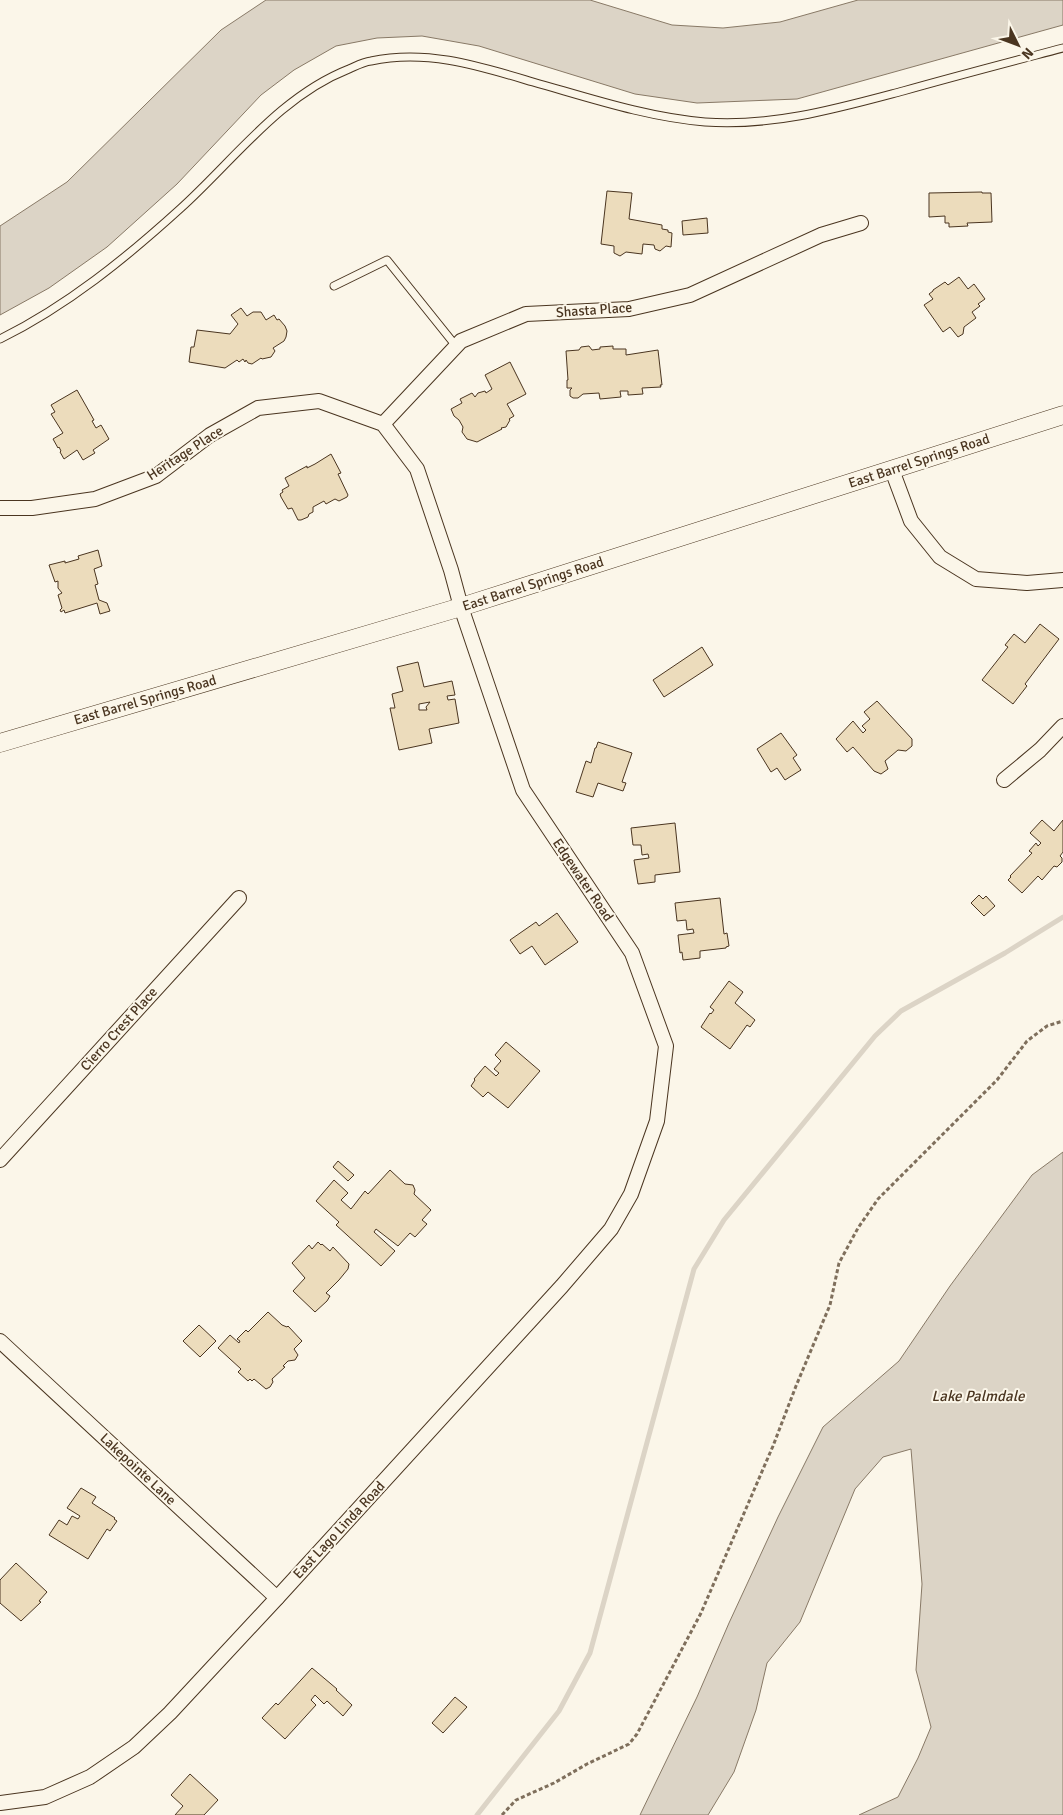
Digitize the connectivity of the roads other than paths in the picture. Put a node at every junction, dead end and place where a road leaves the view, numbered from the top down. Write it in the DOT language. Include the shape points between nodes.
graph roads {
  1 [pos="1063,48"];
  2 [pos="861,224"];
  3 [pos="334,286"];
  4 [pos="0,339"];
  5 [pos="456,346"];
  6 [pos="1063,415"];
  7 [pos="383,424"];
  8 [pos="892,470"];
  9 [pos="0,508"];
  10 [pos="1063,580"];
  11 [pos="461,607"];
  12 [pos="1063,726"];
  13 [pos="0,743"];
  14 [pos="1004,780"];
  15 [pos="239,898"];
  16 [pos="0,1160"];
  17 [pos="631,1194"];
  18 [pos="0,1341"];
  19 [pos="277,1598"];
  20 [pos="0,1803"];
  1 -- 4 [label="lane" via="838,108 750,122 663,117 439,57 369,61 329,77 295,100 146,240 56,308"];
  2 -- 5 [label="street, Shasta Place" via="821,234 690,295 629,309 526,314"];
  3 -- 5 [label="lane" via="387,260"];
  5 -- 7 [label="street, Shasta Place"];
  6 -- 8 [label="street, East Barrel Springs Road"];
  7 -- 9 [label="street, Heritage Place" via="319,401 258,408 210,435 156,476 96,499 32,508"];
  7 -- 11 [label="street, Edgewater Road" via="417,469"];
  8 -- 10 [label="street" via="911,521 940,557 976,579 1026,583"];
  8 -- 11 [label="street, East Barrel Springs Road"];
  11 -- 13 [label="street, East Barrel Springs Road"];
  11 -- 17 [label="street, Edgewater Road" via="523,790 632,953 666,1046 657,1121"];
  12 -- 14 [label="street"];
  15 -- 16 [label="street, Cierro Crest Place"];
  17 -- 19 [label="street, East Lago Linda Road" via="611,1229 562,1286"];
  18 -- 19 [label="street, Lakepointe Lane"];
  19 -- 20 [label="street, East Lago Linda Road" via="134,1747 90,1777 45,1797"];
}
